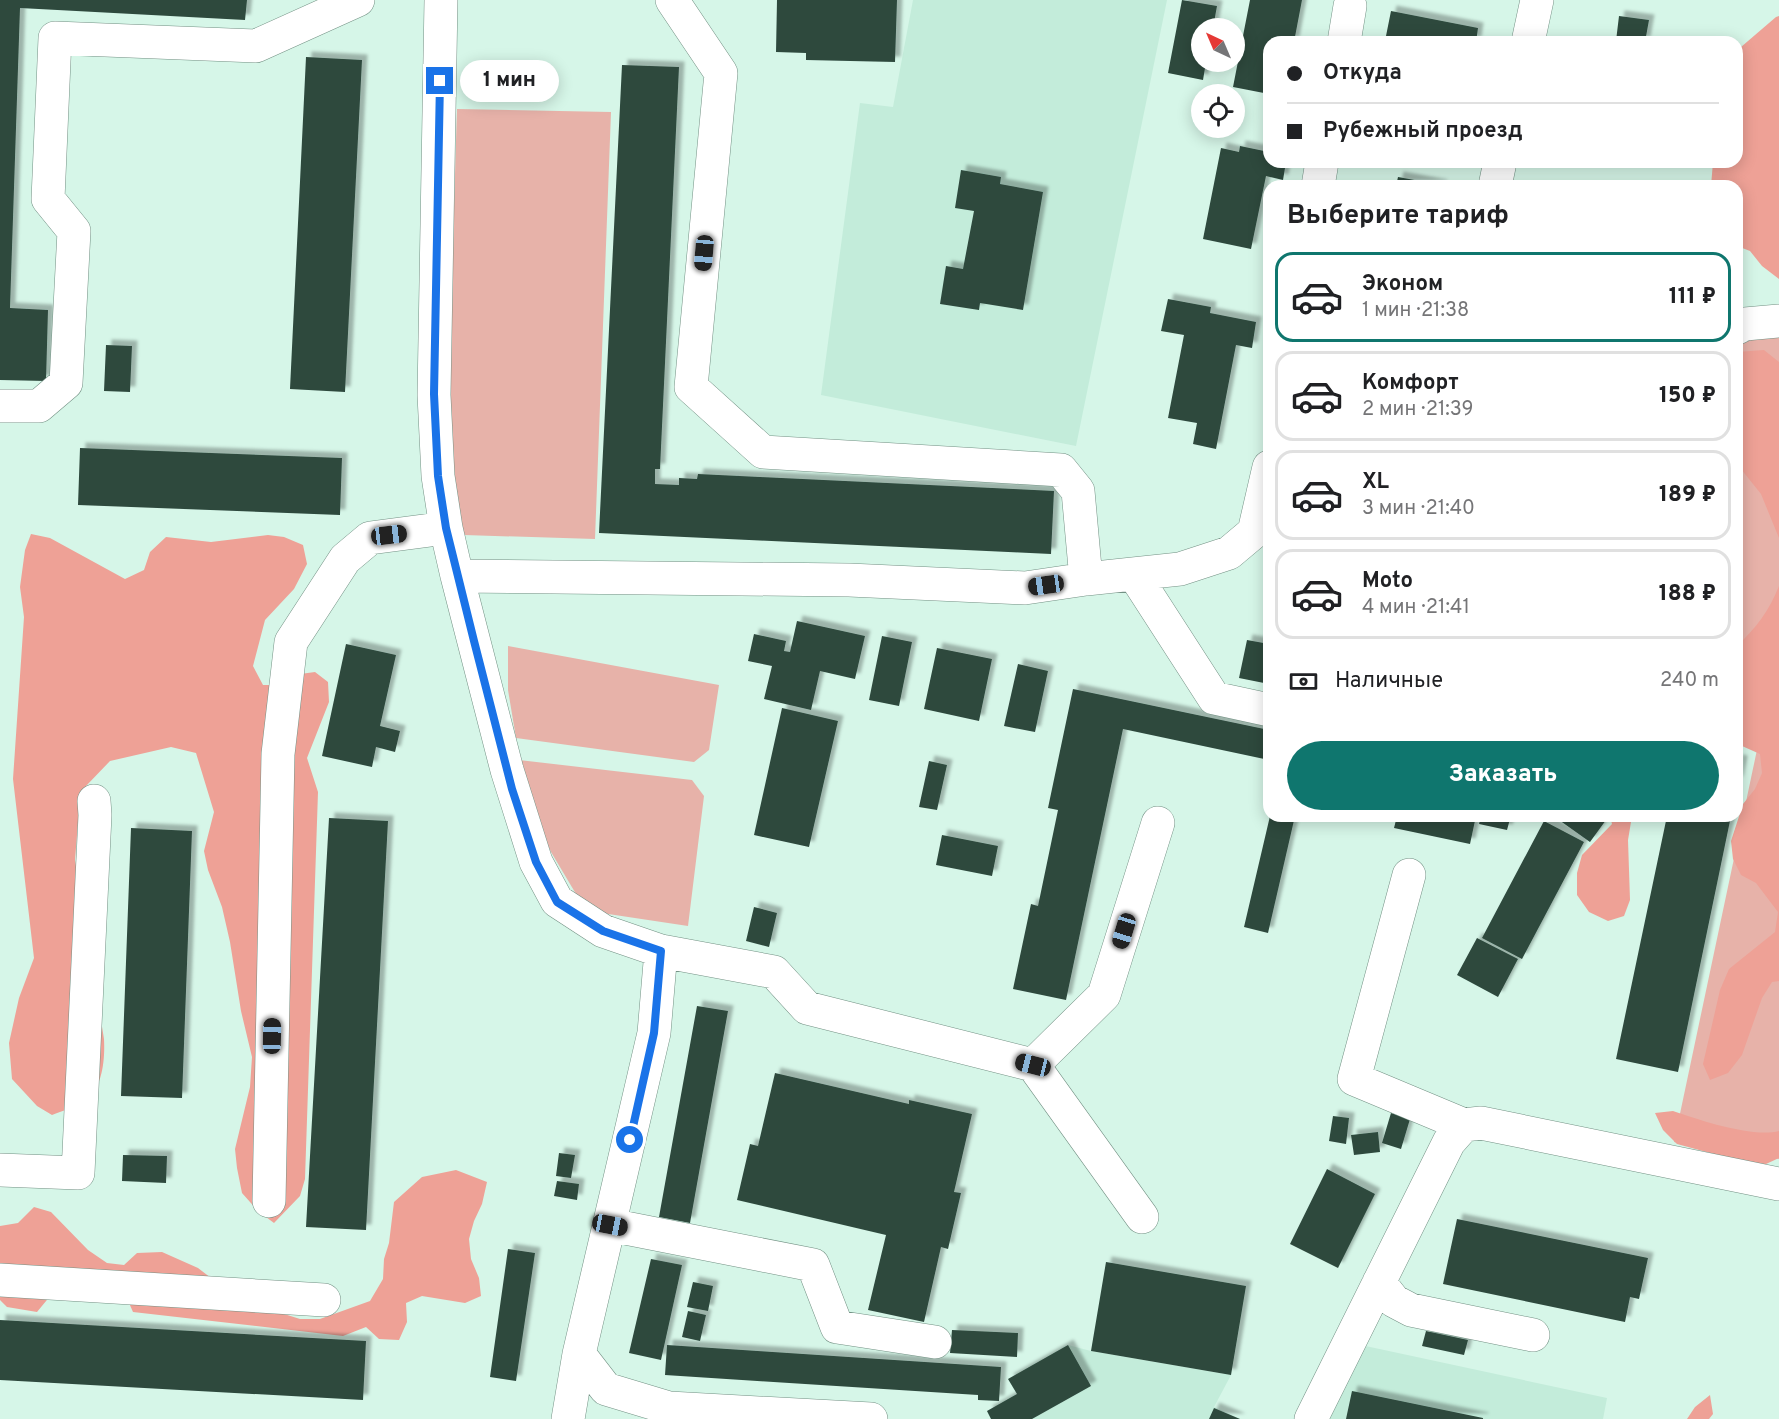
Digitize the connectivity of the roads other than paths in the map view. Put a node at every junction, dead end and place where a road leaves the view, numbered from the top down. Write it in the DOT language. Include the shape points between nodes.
graph roads {
  1 [pos="358,0"];
  2 [pos="441,0"];
  3 [pos="672,0"];
  4 [pos="1537,0"];
  5 [pos="1350,6"];
  6 [pos="1345,36"];
  7 [pos="1529,36"];
  8 [pos="1779,321"];
  9 [pos="1743,325"];
  10 [pos="0,406"];
  11 [pos="1263,493"];
  12 [pos="446,528"];
  13 [pos="1134,574"];
  14 [pos="457,576"];
  15 [pos="1086,579"];
  16 [pos="1263,710"];
  17 [pos="94,801"];
  18 [pos="1158,823"];
  19 [pos="1409,874"];
  20 [pos="661,951"];
  21 [pos="1033,1065"];
  22 [pos="1464,1125"];
  23 [pos="0,1170"];
  24 [pos="1779,1184"];
  25 [pos="269,1201"];
  26 [pos="1142,1217"];
  27 [pos="610,1225"];
  28 [pos="0,1280"];
  29 [pos="1379,1282"];
  30 [pos="324,1300"];
  31 [pos="1533,1335"];
  32 [pos="935,1342"];
  33 [pos="579,1354"];
  34 [pos="568,1419"];
  35 [pos="871,1419"];
  36 [pos="1311,1419"];
  1 -- 10 [label="street" via="256,46 56,38 48,199 74,231 66,383 39,406"];
  2 -- 12 [label="street" via="434,394 438,476"];
  3 -- 15 [label="street" via="721,74 691,387 763,452 1061,470 1078,491"];
  4 -- 7 [label="street"];
  5 -- 6 [label="street"];
  8 -- 9 [label="street"];
  11 -- 13 [label="street" via="1254,532 1229,554 1180,569"];
  12 -- 14 [label="street"];
  12 -- 25 [label="street" via="370,538 345,559 291,642 278,754"];
  13 -- 15 [label="street"];
  13 -- 16 [label="street" via="1214,698"];
  14 -- 15 [label="street" via="849,580 1025,588"];
  14 -- 20 [label="street" via="507,770 536,862 557,902 603,931"];
  17 -- 23 [label="street" via="78,1173"];
  18 -- 21 [label="street" via="1104,995"];
  19 -- 22 [label="street" via="1354,1079"];
  20 -- 21 [label="street" via="774,972 807,1008"];
  20 -- 27 [label="street" via="654,1033"];
  21 -- 26 [label="street"];
  22 -- 24 [label="street" via="1481,1123"];
  22 -- 29 [label="street" via="1449,1142"];
  27 -- 32 [label="street" via="813,1264 837,1327"];
  27 -- 33 [label="street"];
  28 -- 30 [label="street"];
  29 -- 31 [label="street" via="1394,1301 1411,1310"];
  29 -- 36 [label="street"];
  33 -- 34 [label="street"];
  33 -- 35 [label="street" via="606,1389 669,1408"];
}
